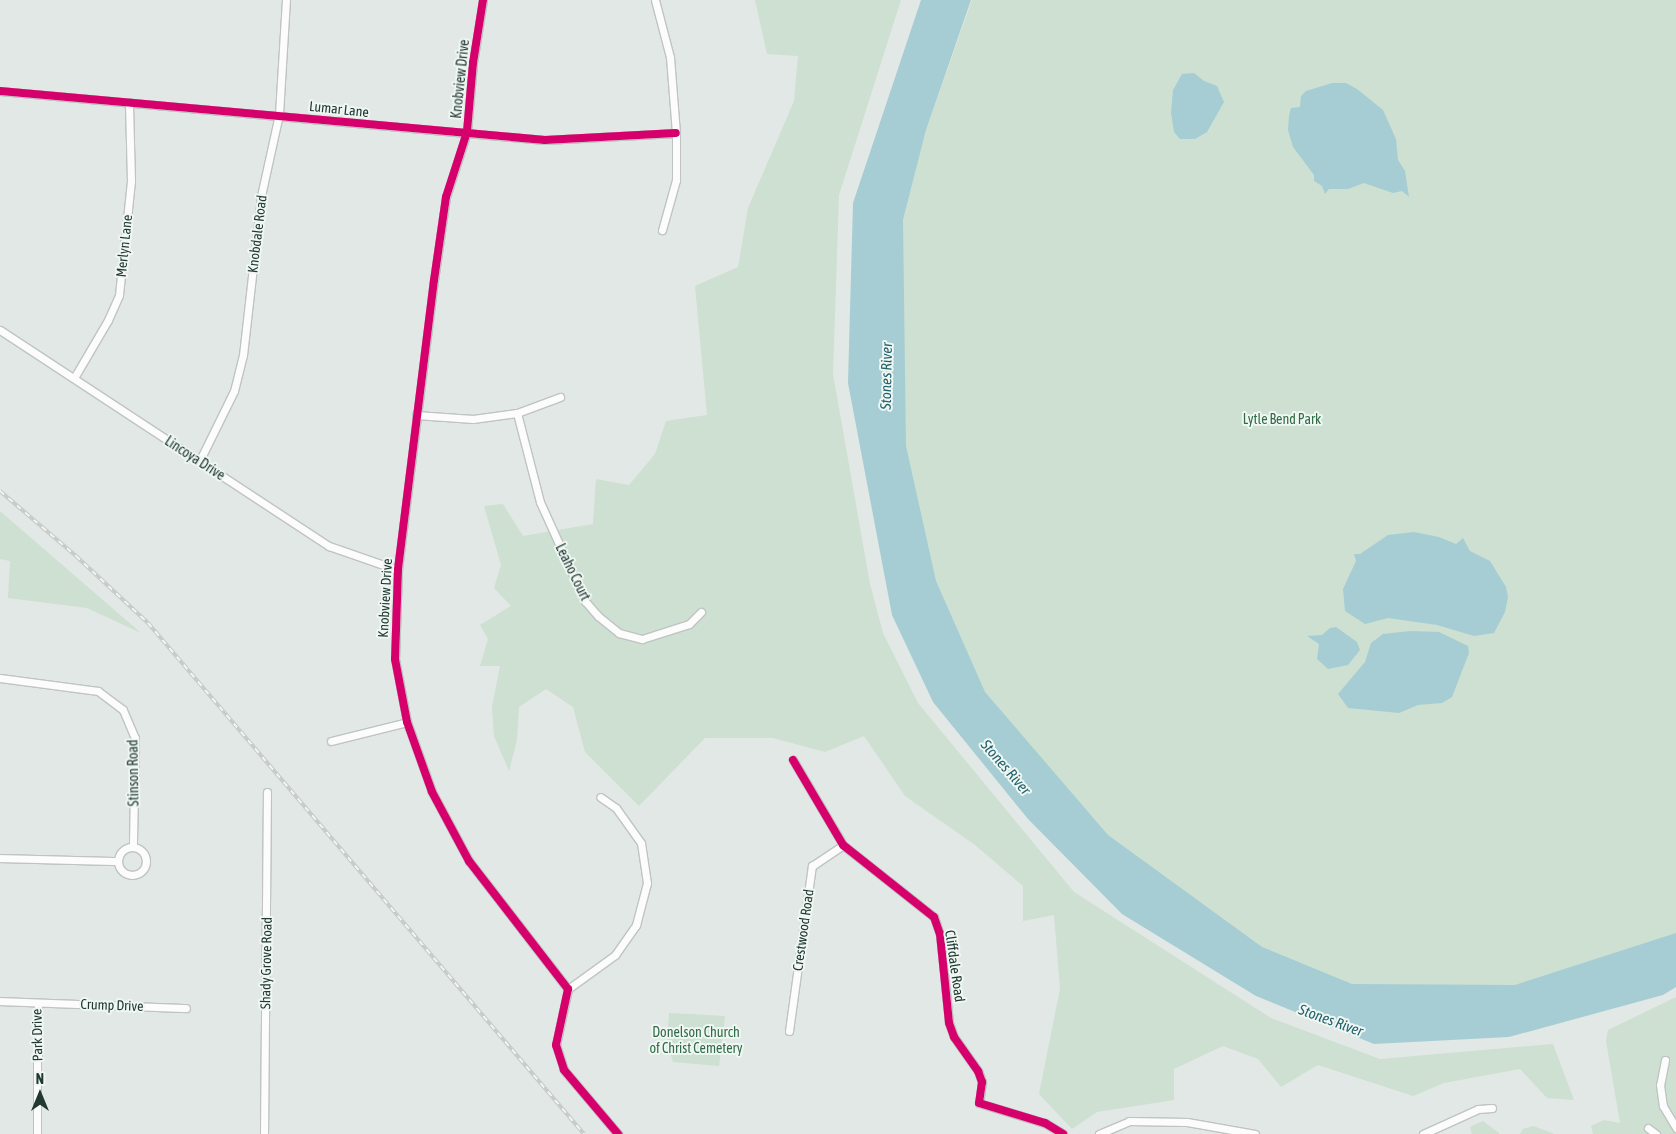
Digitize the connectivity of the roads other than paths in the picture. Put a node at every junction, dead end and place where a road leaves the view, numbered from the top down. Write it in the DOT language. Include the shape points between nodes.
graph roads {
  1 [pos="286,0"];
  2 [pos="483,0"];
  3 [pos="655,0"];
  4 [pos="0,91"];
  5 [pos="129,102"];
  6 [pos="279,114"];
  7 [pos="467,132"];
  8 [pos="676,133"];
  9 [pos="662,230"];
  10 [pos="0,330"];
  11 [pos="74,378"];
  12 [pos="560,397"];
  13 [pos="517,413"];
  14 [pos="416,415"];
  15 [pos="200,460"];
  16 [pos="398,570"];
  17 [pos="701,612"];
  18 [pos="0,678"];
  19 [pos="407,722"];
  20 [pos="331,741"];
  21 [pos="793,760"];
  22 [pos="267,792"];
  23 [pos="600,797"];
  24 [pos="843,845"];
  25 [pos="133,848"];
  26 [pos="0,858"];
  27 [pos="118,861"];
  28 [pos="568,989"];
  29 [pos="0,1001"];
  30 [pos="38,1003"];
  31 [pos="186,1008"];
  32 [pos="789,1031"];
  33 [pos="1665,1060"];
  34 [pos="1492,1108"];
  35 [pos="1648,1128"];
  36 [pos="1676,1128"];
  37 [pos="36,1134"];
  38 [pos="264,1134"];
  39 [pos="618,1134"];
  40 [pos="1063,1134"];
  41 [pos="1098,1134"];
  42 [pos="1255,1134"];
  43 [pos="1424,1134"];
  44 [pos="1656,1134"];
  1 -- 6 [label="street, Knobdale Road"];
  2 -- 7 [label="street, Knobview Drive" via="472,63"];
  3 -- 8 [label="street" via="670,57"];
  4 -- 5 [label="street, Lumar Lane"];
  5 -- 6 [label="street, Lumar Lane"];
  5 -- 11 [label="street, Merlyn Lane" via="131,181 119,294 108,320"];
  6 -- 7 [label="street, Lumar Lane"];
  6 -- 15 [label="street, Knobdale Road" via="261,196 243,356 234,391"];
  7 -- 8 [label="street, Lumar Lane" via="545,140"];
  7 -- 14 [label="street, Knobview Drive" via="446,197"];
  8 -- 9 [label="street" via="676,180"];
  10 -- 11 [label="street, Lincoya Drive"];
  11 -- 15 [label="street, Lincoya Drive"];
  12 -- 13 [label="street"];
  13 -- 14 [label="street" via="473,419"];
  13 -- 17 [label="street, Leaho Court" via="540,502 586,601 598,616 620,633 642,639 688,624"];
  14 -- 16 [label="street, Knobview Drive"];
  15 -- 16 [label="street, Lincoya Drive" via="329,546"];
  16 -- 19 [label="street, Knobview Drive" via="395,659"];
  18 -- 25 [label="street, Stinson Road" via="98,691 123,710 135,738"];
  19 -- 20 [label="street"];
  19 -- 28 [label="street, Knobview Drive" via="432,792 469,861"];
  21 -- 24 [label="street, Cliffdale Road"];
  22 -- 38 [label="street, Shady Grove Road"];
  23 -- 28 [label="street" via="616,808 641,843 647,883 636,925 615,955"];
  24 -- 32 [label="street, Crestwood Road" via="812,866"];
  24 -- 40 [label="street, Cliffdale Road" via="934,917 940,934 949,1022 954,1037 978,1071 982,1082 979,1103 1045,1123"];
  25 -- 27 [label="street" via="122,852"];
  25 -- 27 [label="street" via="145,857 145,866 139,873 126,874"];
  26 -- 27 [label="street"];
  28 -- 39 [label="street" via="556,1045 564,1070"];
  29 -- 30 [label="street, Park Drive"];
  30 -- 31 [label="street, Crump Drive"];
  30 -- 37 [label="street, Park Drive"];
  33 -- 36 [label="street" via="1660,1085 1663,1106"];
  34 -- 43 [label="street" via="1478,1109"];
  35 -- 44 [label="street"];
  41 -- 42 [label="street" via="1128,1121 1187,1122"];
}
